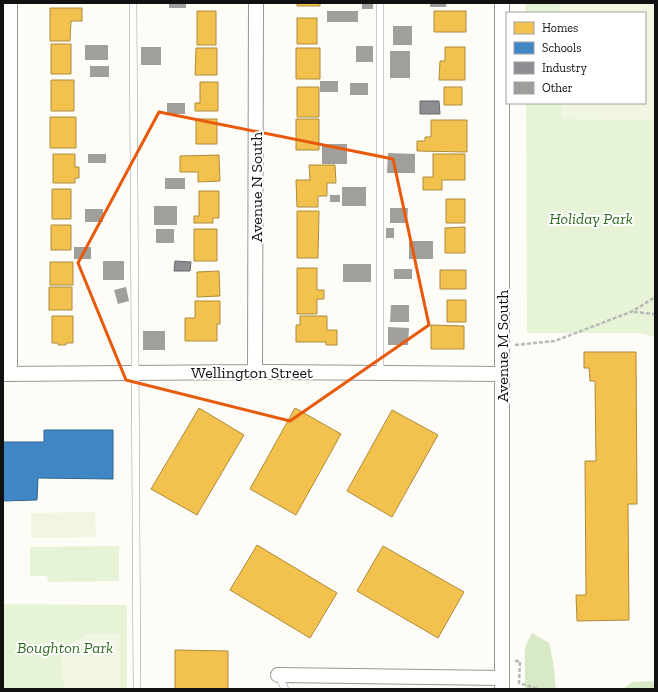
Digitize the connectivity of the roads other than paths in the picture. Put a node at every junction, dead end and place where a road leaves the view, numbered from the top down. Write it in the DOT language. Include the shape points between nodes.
graph roads {
  1 [pos="10,3"];
  2 [pos="133,3"];
  3 [pos="256,3"];
  4 [pos="380,3"];
  5 [pos="502,3"];
  6 [pos="255,372"];
  7 [pos="380,372"];
  8 [pos="136,373"];
  9 [pos="6,374"];
  10 [pos="502,374"];
  11 [pos="278,675"];
  12 [pos="502,683"];
  13 [pos="137,689"];
  14 [pos="285,689"];
  1 -- 9 [label="street"];
  2 -- 8 [label="lane"];
  3 -- 6 [label="street, Avenue N South"];
  4 -- 7 [label="lane"];
  5 -- 10 [label="street, Avenue M South"];
  6 -- 7 [label="street, Wellington Street"];
  6 -- 8 [label="street, Wellington Street"];
  7 -- 10 [label="street, Wellington Street"];
  8 -- 9 [label="street, Wellington Street"];
  8 -- 13 [label="lane"];
  10 -- 12 [label="street, Avenue M South"];
  11 -- 12 [label="street"];
  11 -- 14 [label="lane"];
}
